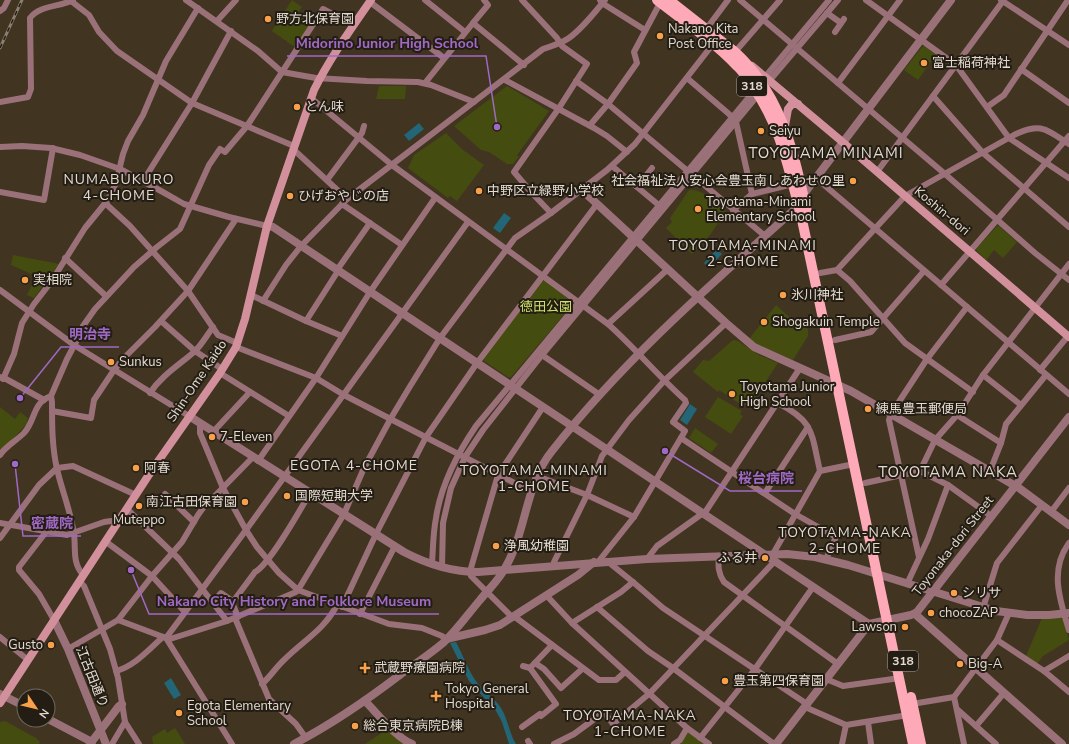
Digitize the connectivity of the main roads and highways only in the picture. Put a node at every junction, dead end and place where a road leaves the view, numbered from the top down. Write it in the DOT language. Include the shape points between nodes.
graph roads {
  1 [pos="371,1"];
  2 [pos="667,2"];
  3 [pos="744,60"];
  4 [pos="798,104"];
  5 [pos="785,126"];
  6 [pos="1068,336"];
  7 [pos="841,386"];
  8 [pos="881,576"];
  9 [pos="890,620"];
  10 [pos="2,698"];
  11 [pos="913,744"];
  12 [pos="921,744"];
  1 -- 10 [label="main road, Shin-Ome Kaido" via="318,78 267,226 236,345"];
  2 -- 3 [label="main road, 318" via="707,28"];
  2 -- 7 [label="main road, 318" via="738,67 768,112 780,138"];
  3 -- 4 [label="main road, Koshin-dori"];
  3 -- 5 [label="main road, 318" via="769,94"];
  4 -- 5 [label="main road" via="792,104 788,109"];
  4 -- 6 [label="main road, Koshin-dori"];
  5 -- 7 [label="main road, 318" via="835,340"];
  7 -- 8 [label="main road, 318" via="854,464"];
  7 -- 8 [label="main road, 318" via="865,483"];
  8 -- 9 [label="main road, 318"];
  9 -- 11 [label="main road, 318"];
  9 -- 12 [label="main road, 318"];
}
